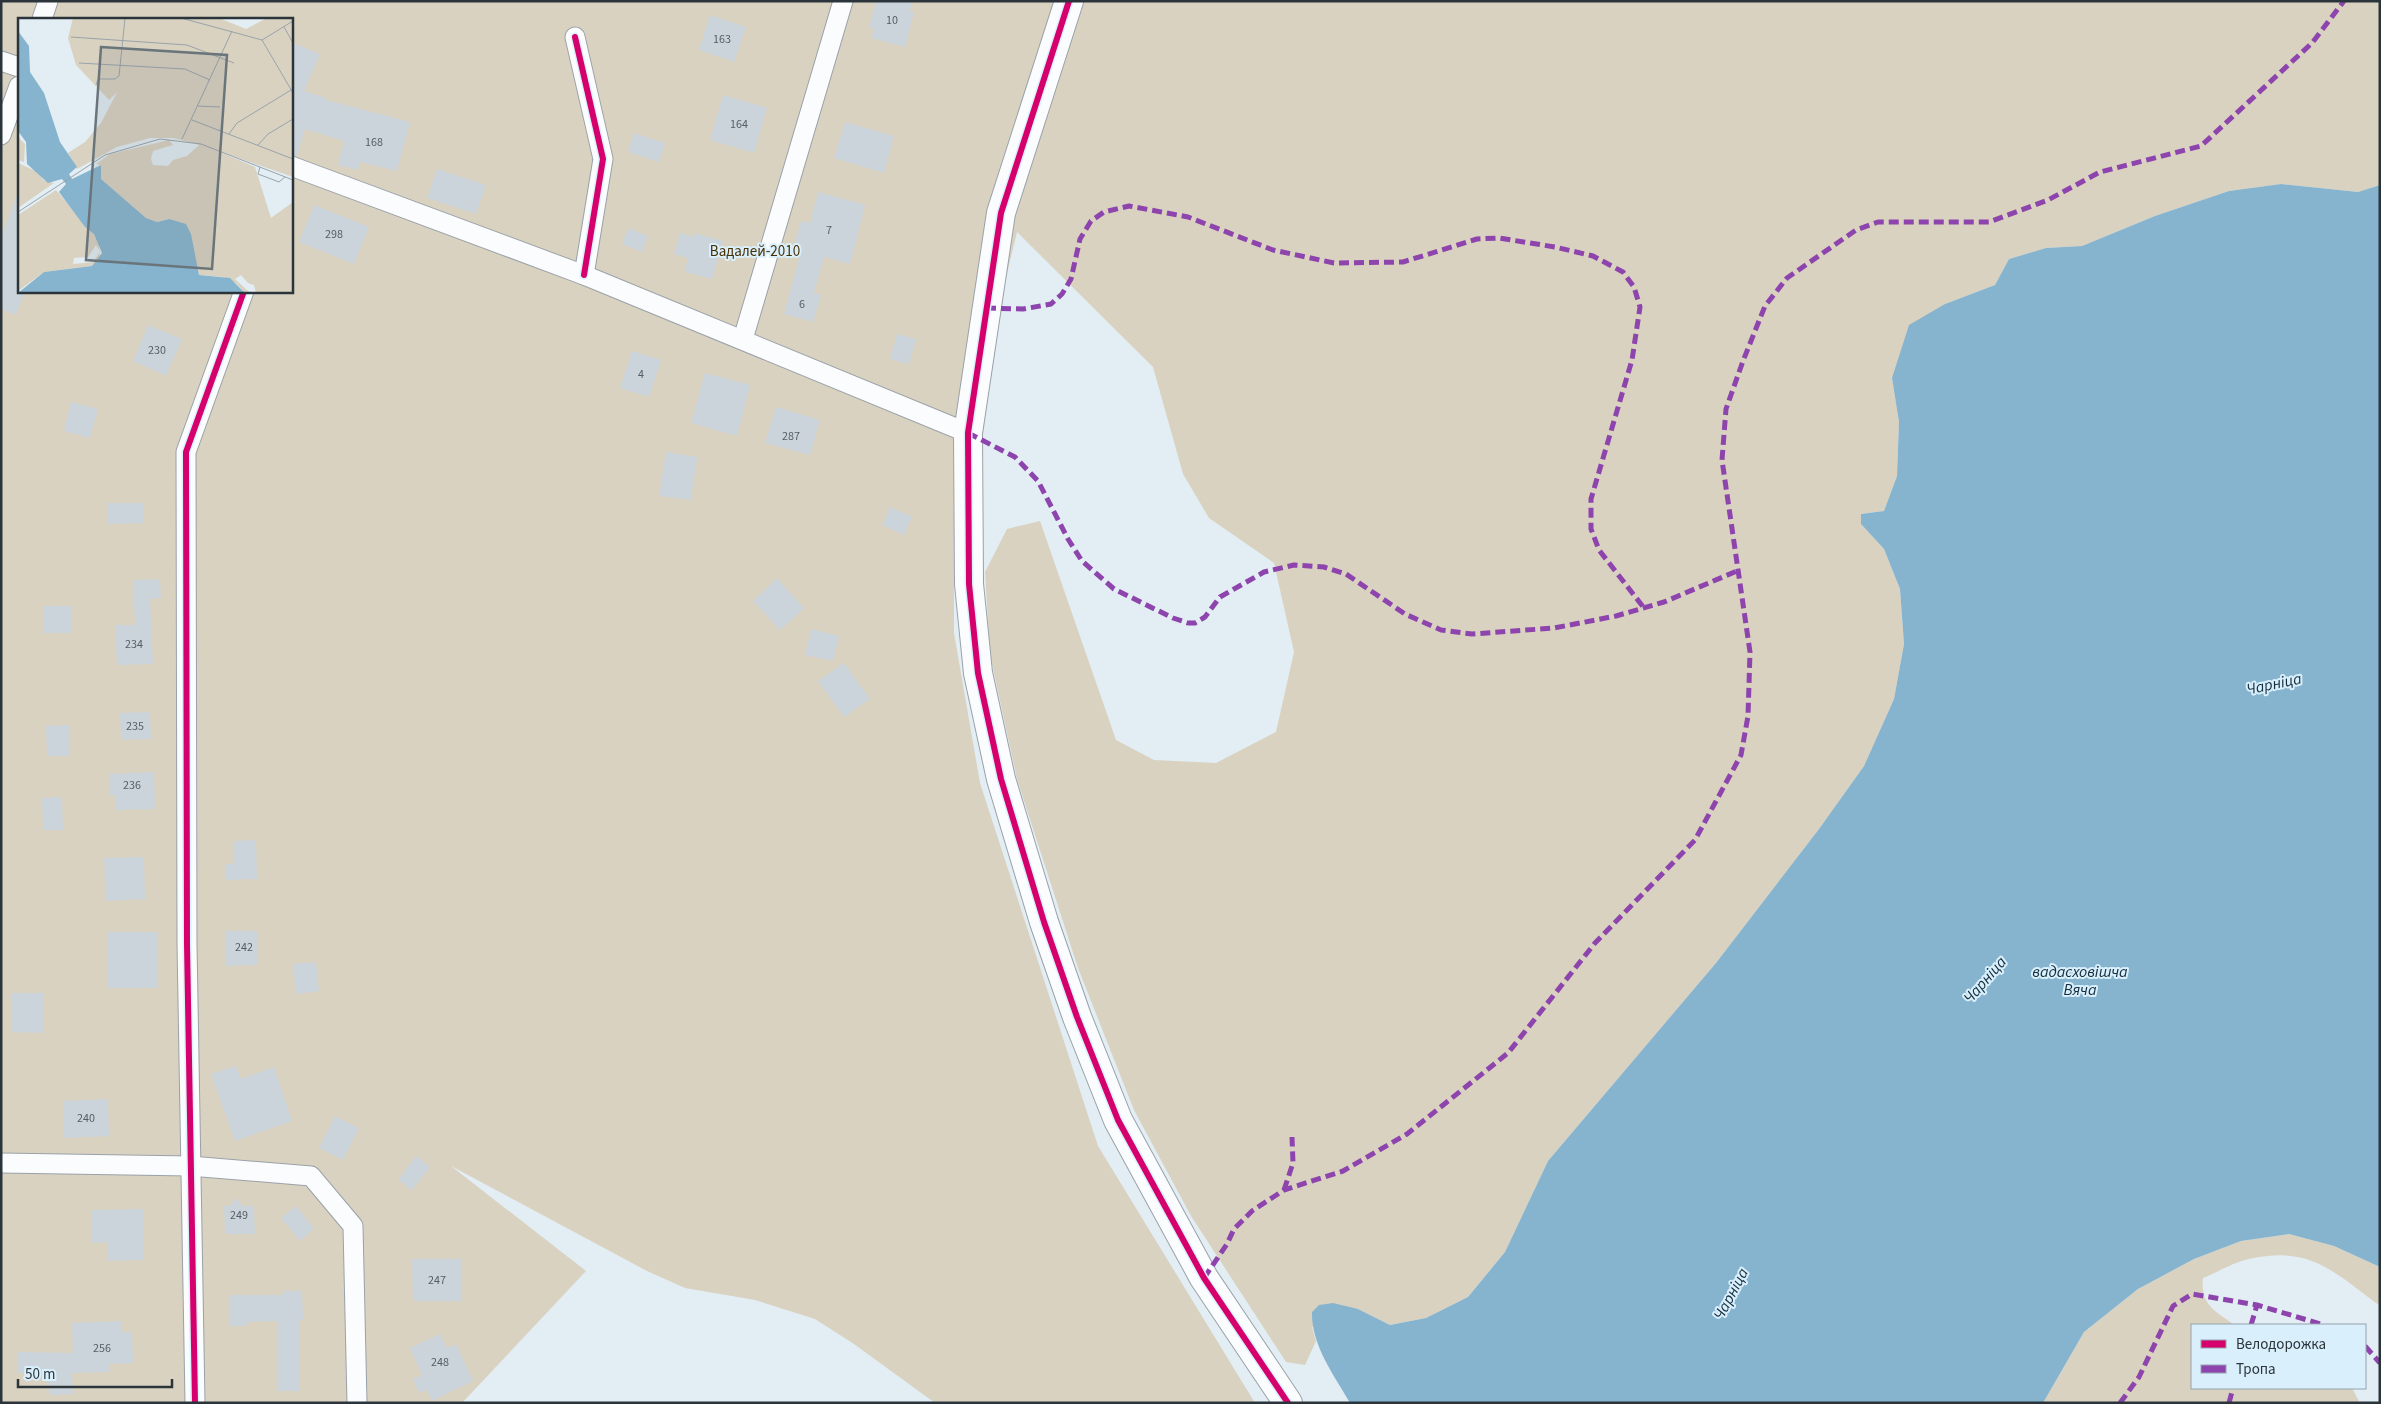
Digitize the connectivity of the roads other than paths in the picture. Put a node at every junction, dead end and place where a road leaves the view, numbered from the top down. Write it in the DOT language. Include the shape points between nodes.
graph roads {
  1 [pos="48,1"];
  2 [pos="842,1"];
  3 [pos="1069,1"];
  4 [pos="42,18"];
  5 [pos="575,37"];
  6 [pos="1,60"];
  7 [pos="18,67"];
  8 [pos="18,89"];
  9 [pos="1,135"];
  10 [pos="292,166"];
  11 [pos="584,275"];
  12 [pos="244,292"];
  13 [pos="743,339"];
  14 [pos="968,433"];
  15 [pos="1,1162"];
  16 [pos="190,1166"];
  17 [pos="195,1403"];
  18 [pos="357,1403"];
  19 [pos="1288,1403"];
  1 -- 4 [label="street"];
  2 -- 13 [label="street"];
  3 -- 14 [label="street" via="1001,213"];
  5 -- 11 [label="street" via="603,159"];
  6 -- 7 [label="street"];
  8 -- 9 [label="street"];
  10 -- 11 [label="street"];
  11 -- 13 [label="street"];
  12 -- 16 [label="street" via="186,452"];
  13 -- 14 [label="street"];
  14 -- 19 [label="street" via="969,584 978,674 1001,779 1044,922 1077,1018 1118,1120 1204,1278"];
  15 -- 16 [label="street"];
  16 -- 17 [label="street"];
  16 -- 18 [label="street" via="311,1176 353,1226"];
}
